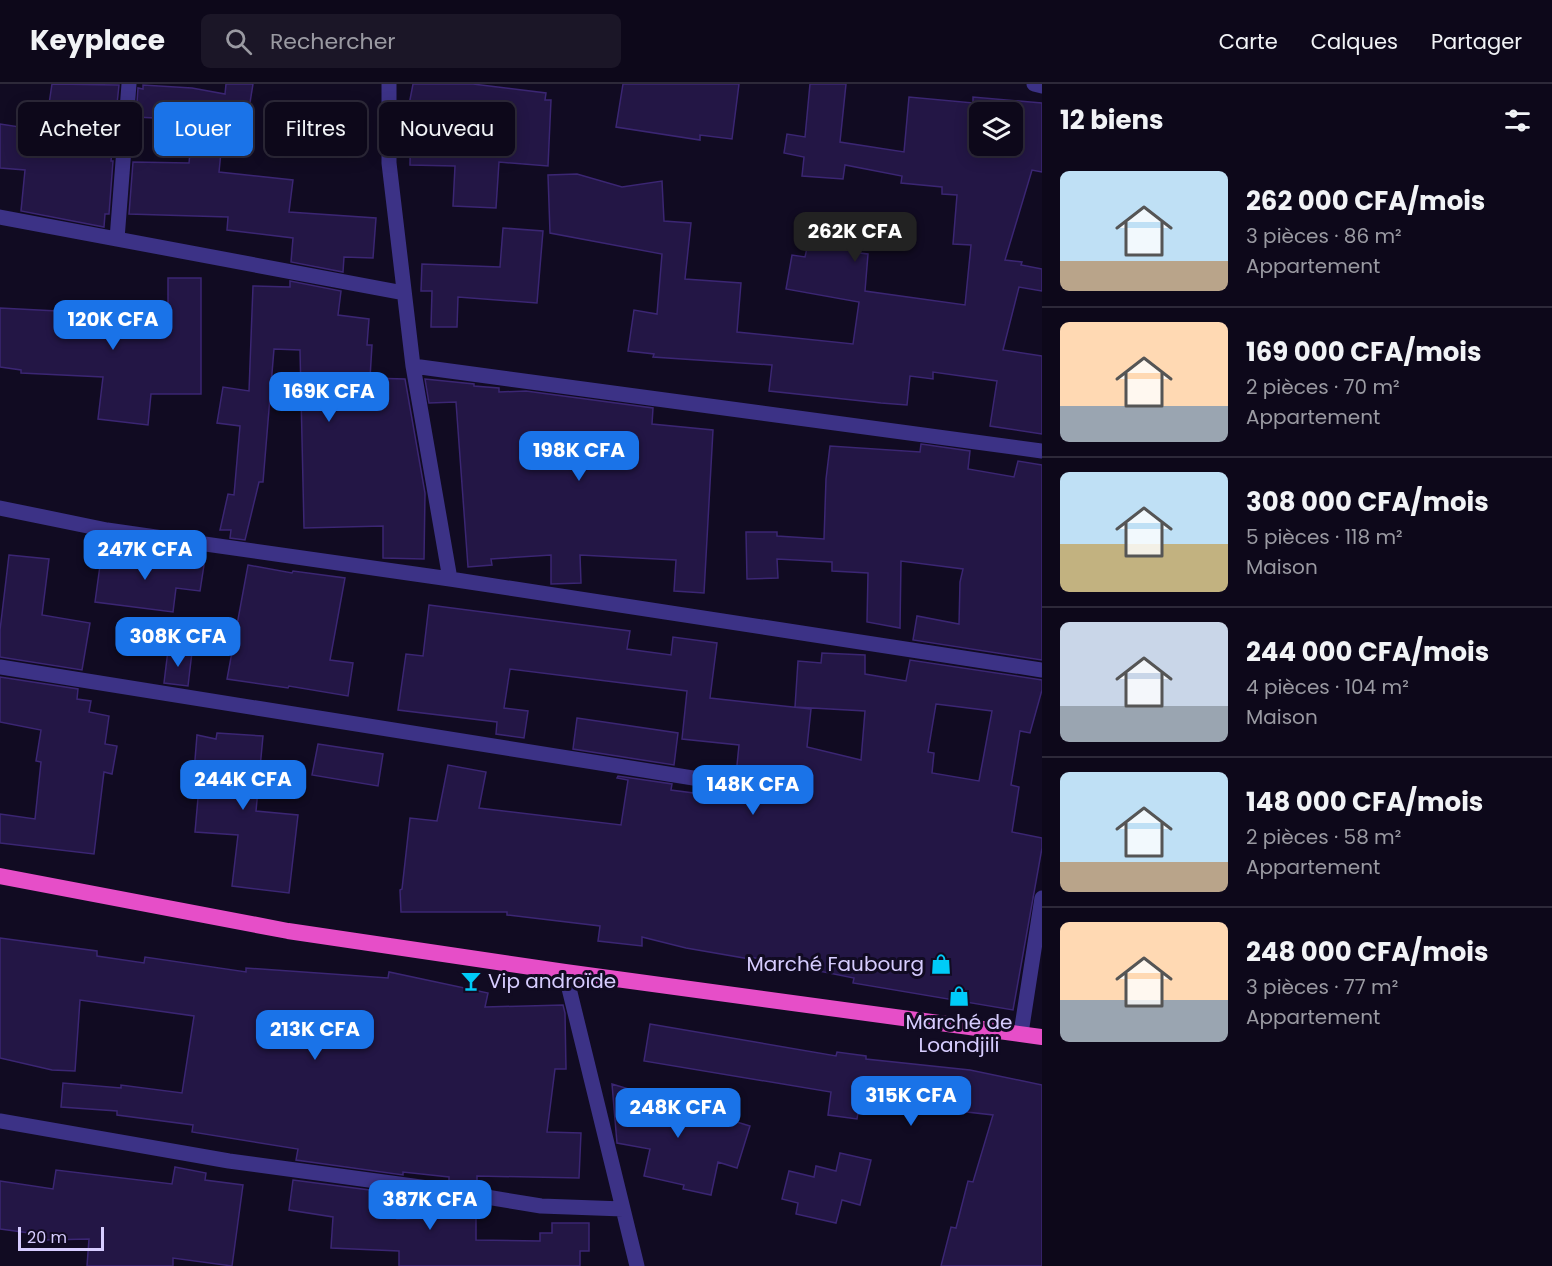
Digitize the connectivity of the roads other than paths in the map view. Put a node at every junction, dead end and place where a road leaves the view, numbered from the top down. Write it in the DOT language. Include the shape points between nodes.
graph roads {
  1 [pos="129,84"];
  2 [pos="389,84"];
  3 [pos="1034,84"];
  4 [pos="1042,86"];
  5 [pos="0,217"];
  6 [pos="117,239"];
  7 [pos="404,293"];
  8 [pos="412,366"];
  9 [pos="1042,452"];
  10 [pos="0,508"];
  11 [pos="450,579"];
  12 [pos="0,667"];
  13 [pos="1042,670"];
  14 [pos="787,793"];
  15 [pos="0,876"];
  16 [pos="1042,898"];
  17 [pos="565,972"];
  18 [pos="1021,1033"];
  19 [pos="1042,1037"];
  20 [pos="0,1121"];
  21 [pos="623,1209"];
  22 [pos="638,1266"];
  1 -- 6 [label="street"];
  2 -- 7 [label="street" via="389,163"];
  3 -- 4 [label="street"];
  5 -- 6 [label="street"];
  6 -- 7 [label="street"];
  7 -- 8 [label="street"];
  8 -- 9 [label="street"];
  8 -- 11 [label="street"];
  10 -- 11 [label="street" via="107,530"];
  11 -- 13 [label="street"];
  12 -- 14 [label="street"];
  15 -- 17 [label="highway" via="288,931"];
  16 -- 18 [label="street"];
  17 -- 18 [label="highway"];
  17 -- 21 [label="street"];
  18 -- 19 [label="highway"];
  20 -- 21 [label="street" via="229,1161 541,1206"];
  21 -- 22 [label="street"];
}
